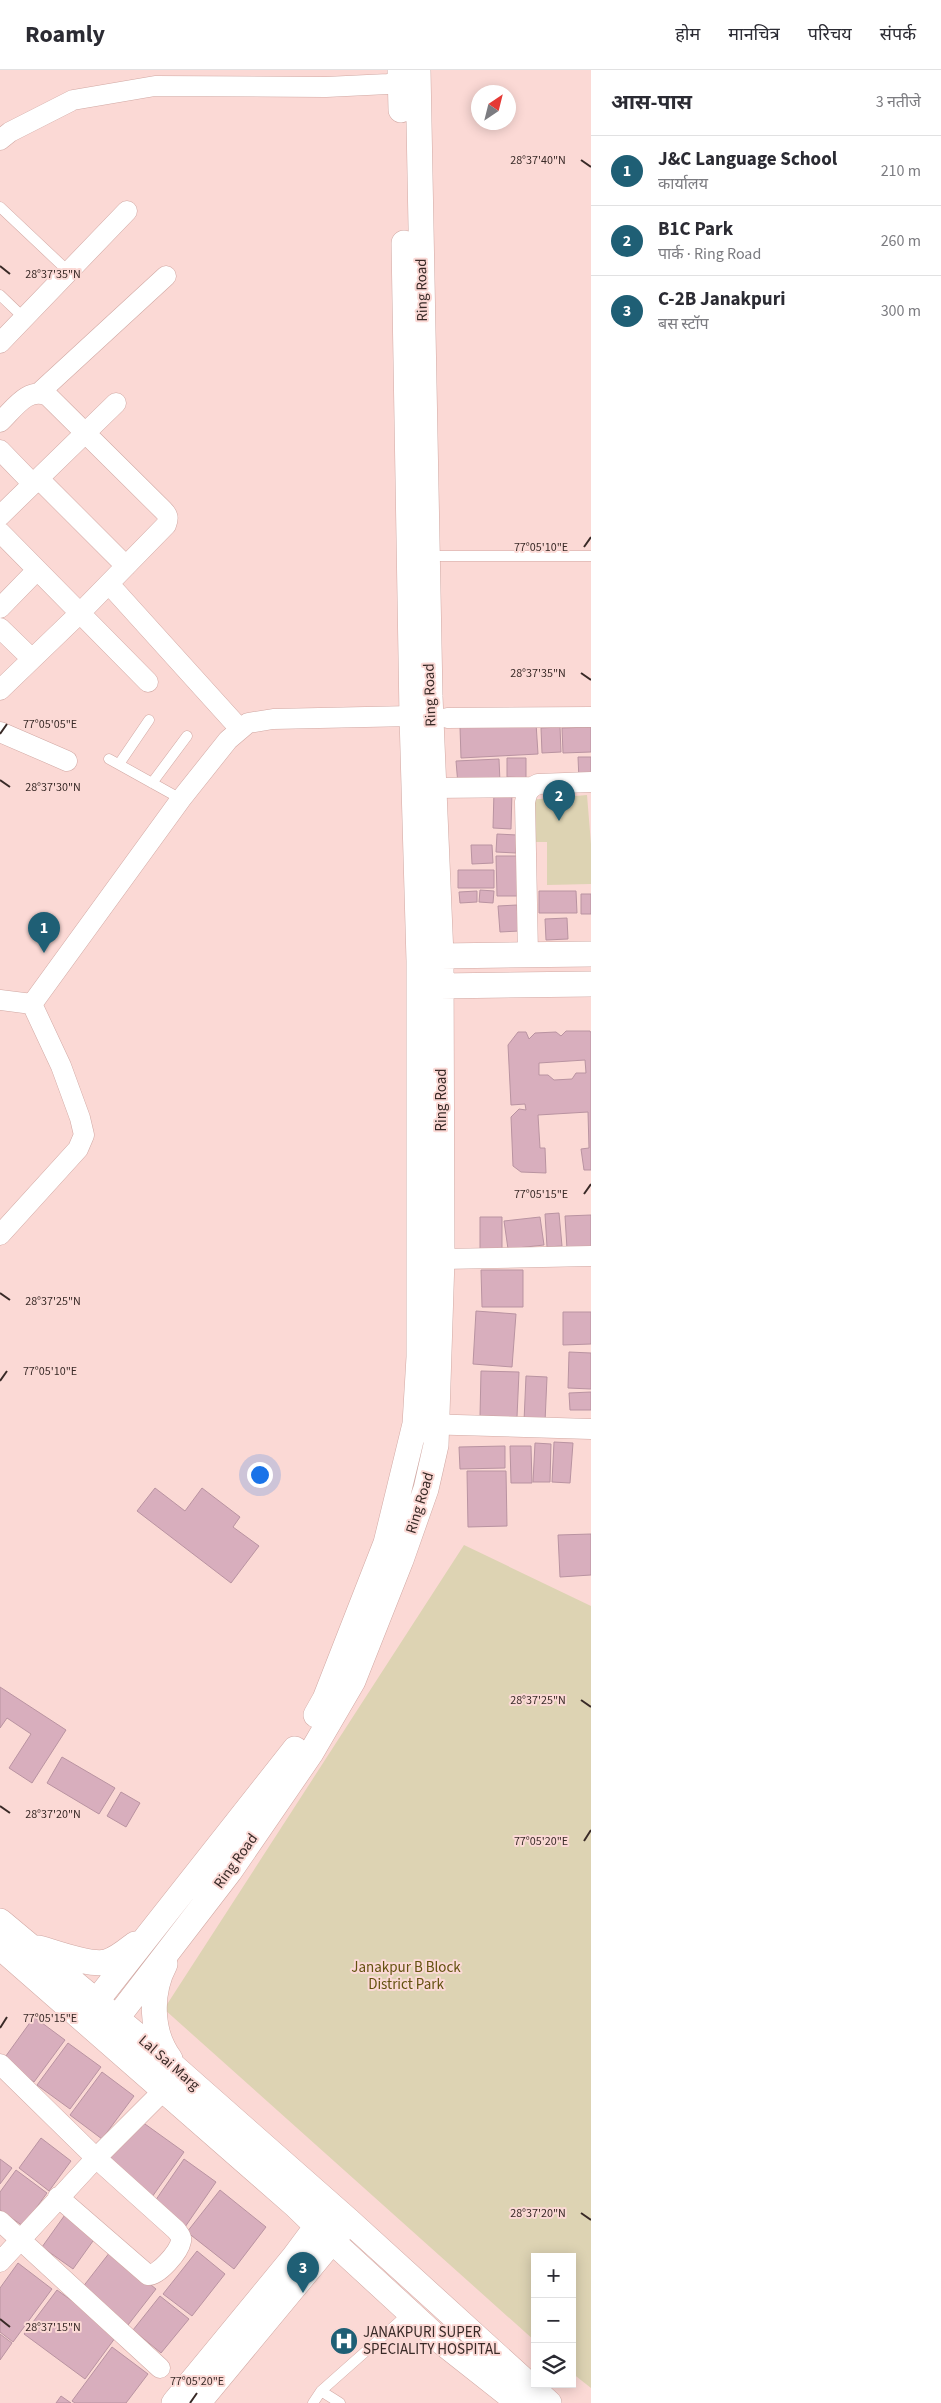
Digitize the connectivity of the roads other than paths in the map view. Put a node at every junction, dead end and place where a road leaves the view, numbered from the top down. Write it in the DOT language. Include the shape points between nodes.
graph roads {
  1 [pos="409,75"];
  2 [pos="0,140"];
  3 [pos="0,207"];
  4 [pos="127,211"];
  5 [pos="68,272"];
  6 [pos="166,276"];
  7 [pos="0,294"];
  8 [pos="24,318"];
  9 [pos="0,343"];
  10 [pos="40,392"];
  11 [pos="116,403"];
  12 [pos="0,422"];
  13 [pos="86,434"];
  14 [pos="0,450"];
  15 [pos="36,482"];
  16 [pos="0,516"];
  17 [pos="0,532"];
  18 [pos="427,556"];
  19 [pos="591,556"];
  20 [pos="126,566"];
  21 [pos="37,570"];
  22 [pos="109,584"];
  23 [pos="0,608"];
  24 [pos="80,613"];
  25 [pos="0,628"];
  26 [pos="32,659"];
  27 [pos="148,682"];
  28 [pos="0,690"];
  29 [pos="430,716"];
  30 [pos="591,717"];
  31 [pos="149,720"];
  32 [pos="240,729"];
  33 [pos="0,732"];
  34 [pos="187,736"];
  35 [pos="109,759"];
  36 [pos="67,761"];
  37 [pos="119,764"];
  38 [pos="591,782"];
  39 [pos="152,783"];
  40 [pos="531,787"];
  41 [pos="433,788"];
  42 [pos="181,799"];
  43 [pos="591,954"];
  44 [pos="528,955"];
  45 [pos="430,959"];
  46 [pos="591,984"];
  47 [pos="430,988"];
  48 [pos="0,1000"];
  49 [pos="32,1004"];
  50 [pos="0,1235"];
  51 [pos="591,1256"];
  52 [pos="442,1259"];
  53 [pos="427,1424"];
  54 [pos="591,1429"];
  55 [pos="302,1752"];
  56 [pos="0,1921"];
  57 [pos="154,1928"];
  58 [pos="178,1937"];
  59 [pos="30,1946"];
  60 [pos="0,1947"];
  61 [pos="90,2010"];
  62 [pos="110,2027"];
  63 [pos="0,2064"];
  64 [pos="173,2081"];
  65 [pos="96,2158"];
  66 [pos="58,2198"];
  67 [pos="343,2215"];
  68 [pos="0,2221"];
  69 [pos="324,2233"];
  70 [pos="21,2238"];
  71 [pos="0,2262"];
  72 [pos="410,2312"];
  73 [pos="160,2368"];
  74 [pos="321,2391"];
  75 [pos="174,2403"];
  76 [pos="198,2403"];
  77 [pos="312,2403"];
  78 [pos="340,2403"];
  79 [pos="519,2403"];
  80 [pos="549,2403"];
  1 -- 2 [label="street" via="326,87 155,86 73,100"];
  1 -- 18 [label="street, Ring Road"];
  1 -- 29 [label="street, Ring Road"];
  3 -- 5 [label="lane"];
  4 -- 5 [label="street"];
  5 -- 8 [label="street"];
  6 -- 10 [label="street"];
  7 -- 8 [label="lane"];
  8 -- 9 [label="street"];
  10 -- 12 [label="street" via="24,398"];
  10 -- 13 [label="street"];
  11 -- 13 [label="street"];
  13 -- 15 [label="street"];
  13 -- 20 [label="street" via="167,515 166,525"];
  14 -- 15 [label="street"];
  15 -- 16 [label="street"];
  15 -- 20 [label="street"];
  17 -- 21 [label="street"];
  18 -- 19 [label="lane"];
  18 -- 29 [label="street, Ring Road"];
  20 -- 22 [label="street"];
  21 -- 23 [label="street"];
  21 -- 24 [label="street"];
  22 -- 24 [label="street"];
  22 -- 32 [label="street"];
  24 -- 26 [label="street"];
  24 -- 27 [label="street"];
  25 -- 26 [label="street"];
  26 -- 28 [label="street"];
  29 -- 30 [label="street"];
  29 -- 32 [label="street" via="273,719 248,723"];
  29 -- 41 [label="street, Ring Road"];
  29 -- 45 [label="street, Ring Road"];
  31 -- 37 [label="lane"];
  32 -- 42 [label="street"];
  33 -- 36 [label="street"];
  34 -- 39 [label="lane"];
  35 -- 37 [label="lane"];
  37 -- 39 [label="lane"];
  38 -- 40 [label="street"];
  39 -- 42 [label="lane"];
  40 -- 41 [label="street"];
  40 -- 44 [label="street" via="525,802"];
  41 -- 45 [label="street, Ring Road"];
  42 -- 49 [label="street"];
  43 -- 44 [label="street"];
  44 -- 45 [label="street"];
  45 -- 47 [label="street, Ring Road"];
  46 -- 47 [label="street"];
  47 -- 52 [label="street, Ring Road"];
  47 -- 53 [label="street, Ring Road" via="420,1357"];
  48 -- 49 [label="street"];
  49 -- 50 [label="street" via="61,1066 84,1135 78,1149"];
  51 -- 52 [label="street"];
  52 -- 53 [label="street, Ring Road"];
  53 -- 54 [label="street"];
  53 -- 55 [label="street, Ring Road" via="386,1544"];
  55 -- 57 [label="street, Ring Road"];
  55 -- 58 [label="street, Ring Road" via="230,1871"];
  56 -- 59 [label="street, Lal Sai Marg"];
  57 -- 59 [label="street" via="121,1955 105,1962 88,1961"];
  57 -- 61 [label="street, Ring Road"];
  58 -- 62 [label="street, Ring Road"];
  58 -- 64 [label="street" via="159,1974 154,2010 156,2031"];
  59 -- 61 [label="street, Lal Sai Marg"];
  60 -- 61 [label="street, Lal Sai Marg"];
  61 -- 62 [label="street, Lal Sai Marg"];
  62 -- 64 [label="street, Lal Sai Marg"];
  63 -- 65 [label="street"];
  64 -- 65 [label="street"];
  64 -- 67 [label="street, Lal Sai Marg"];
  64 -- 69 [label="street, Lal Sai Marg"];
  65 -- 66 [label="street"];
  65 -- 66 [label="street" via="180,2235 180,2244 160,2271 148,2275 140,2270"];
  66 -- 70 [label="street"];
  67 -- 69 [label="street"];
  67 -- 80 [label="street, Lal Sai Marg"];
  68 -- 70 [label="street"];
  69 -- 72 [label="street, Lal Sai Marg"];
  69 -- 75 [label="street" via="294,2257"];
  69 -- 76 [label="street"];
  70 -- 71 [label="street"];
  70 -- 73 [label="street"];
  72 -- 74 [label="lane"];
  72 -- 79 [label="street, Lal Sai Marg" via="443,2343"];
  74 -- 77 [label="lane"];
  74 -- 78 [label="lane"];
}
